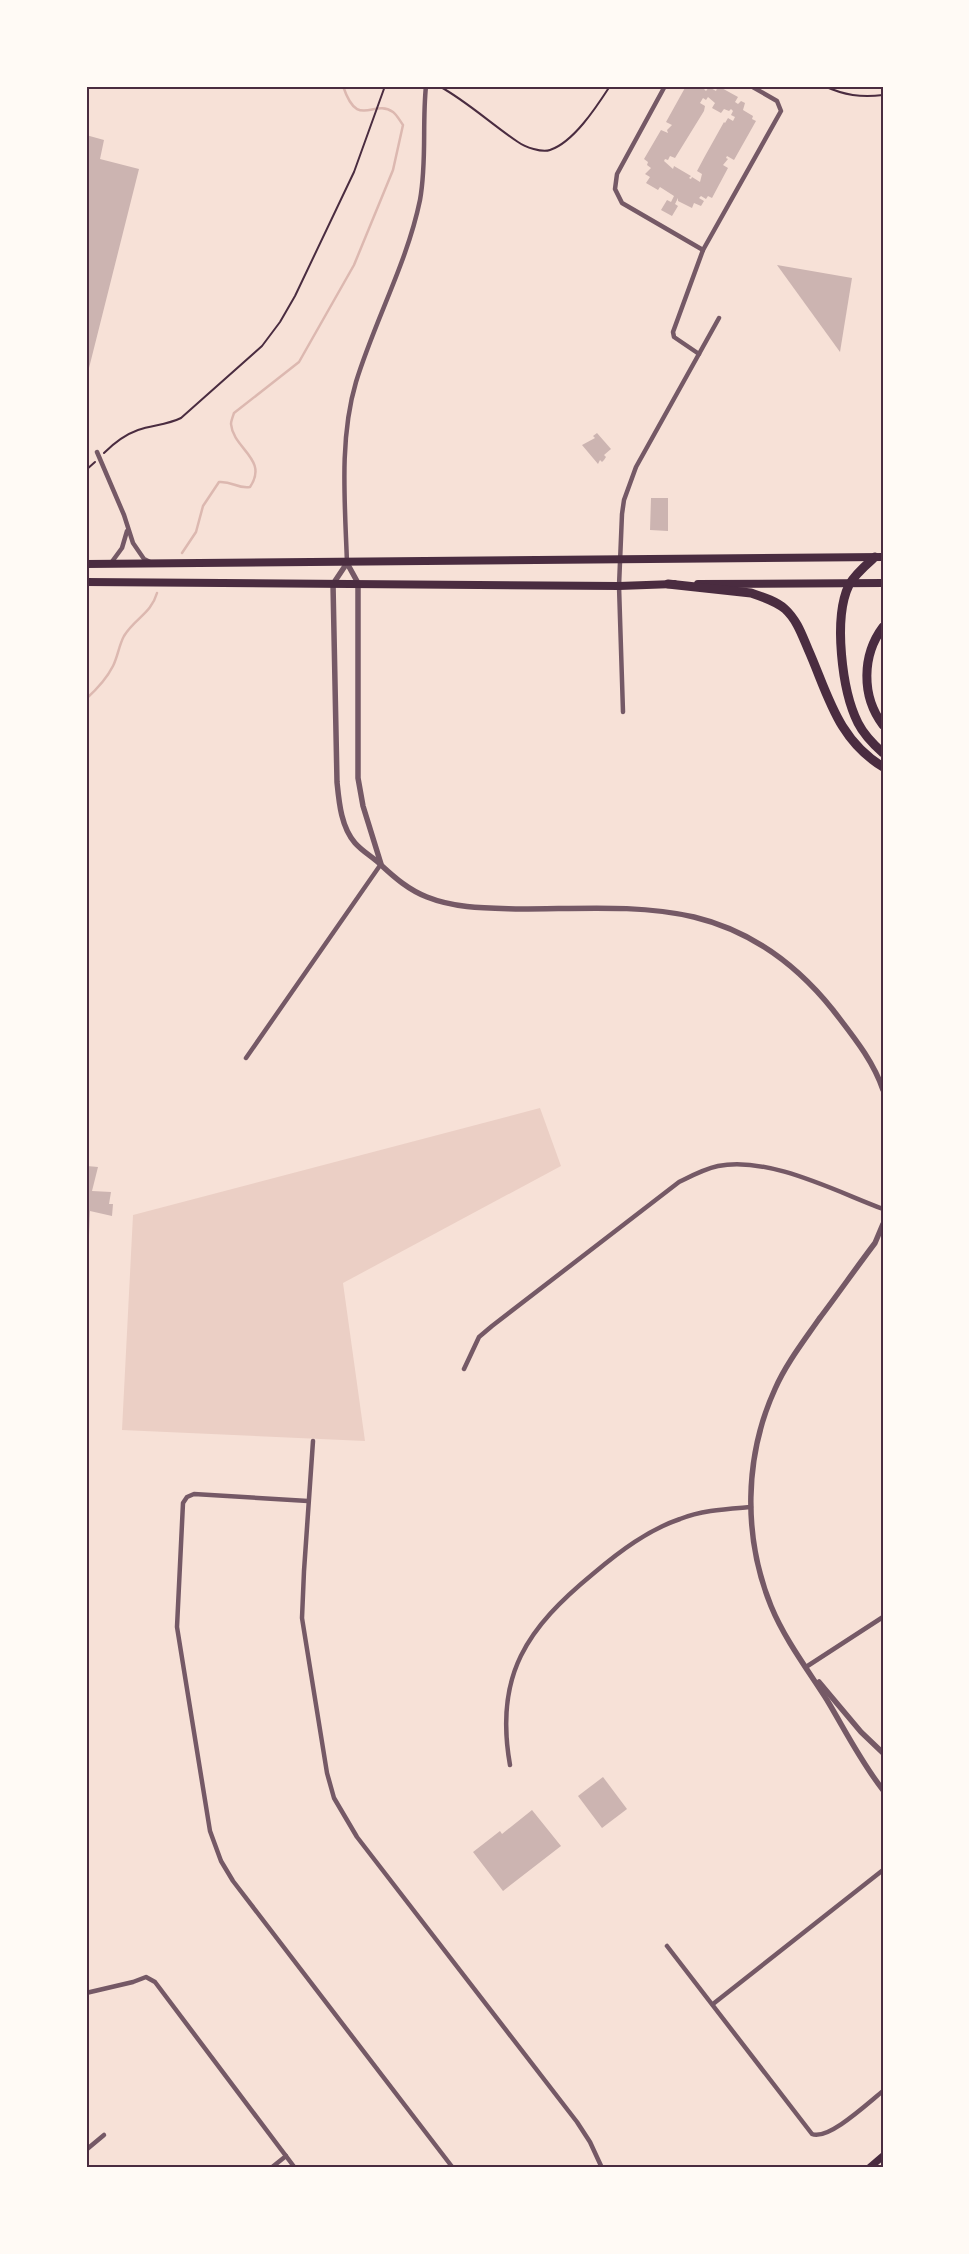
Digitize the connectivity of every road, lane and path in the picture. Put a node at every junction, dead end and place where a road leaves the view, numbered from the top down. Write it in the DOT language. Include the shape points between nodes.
graph roads {
  1 [pos="385,86"];
  2 [pos="426,86"];
  3 [pos="439,86"];
  4 [pos="610,86"];
  5 [pos="665,86"];
  6 [pos="751,86"];
  7 [pos="824,86"];
  8 [pos="883,95"];
  9 [pos="703,250"];
  10 [pos="719,318"];
  11 [pos="699,354"];
  12 [pos="96,452"];
  13 [pos="102,456"];
  14 [pos="96,461"];
  15 [pos="86,470"];
  16 [pos="128,529"];
  17 [pos="879,557"];
  18 [pos="620,560"];
  19 [pos="347,563"];
  20 [pos="86,564"];
  21 [pos="110,564"];
  22 [pos="156,564"];
  23 [pos="86,582"];
  24 [pos="358,583"];
  25 [pos="850,583"];
  26 [pos="883,583"];
  27 [pos="333,584"];
  28 [pos="668,584"];
  29 [pos="620,586"];
  30 [pos="883,626"];
  31 [pos="623,712"];
  32 [pos="883,725"];
  33 [pos="883,753"];
  34 [pos="883,766"];
  35 [pos="381,864"];
  36 [pos="246,1058"];
  37 [pos="883,1090"];
  38 [pos="883,1209"];
  39 [pos="883,1224"];
  40 [pos="464,1369"];
  41 [pos="313,1441"];
  42 [pos="308,1501"];
  43 [pos="751,1507"];
  44 [pos="883,1617"];
  45 [pos="806,1667"];
  46 [pos="844,1712"];
  47 [pos="837,1717"];
  48 [pos="883,1753"];
  49 [pos="510,1765"];
  50 [pos="883,1790"];
  51 [pos="883,1870"];
  52 [pos="667,1946"];
  53 [pos="86,1993"];
  54 [pos="713,2004"];
  55 [pos="883,2091"];
  56 [pos="104,2135"];
  57 [pos="86,2150"];
  58 [pos="286,2156"];
  59 [pos="883,2156"];
  60 [pos="270,2168"];
  61 [pos="295,2168"];
  62 [pos="453,2168"];
  63 [pos="602,2168"];
  64 [pos="869,2168"];
  1 -- 13 [label="path" via="332,220 295,296 262,346 181,418 125,436"];
  2 -- 19 [label="street" via="420,199 399,270 356,383 350,413 345,466"];
  3 -- 4 [label="path" via="519,143 536,150 550,150 570,136 590,118"];
  5 -- 9 [label="street" via="620,166 615,182 616,195 622,203"];
  6 -- 9 [label="street" via="778,101 780,114"];
  7 -- 8 [label="path" via="840,94 857,97"];
  9 -- 11 [label="street" via="673,332 674,337"];
  10 -- 11 [label="street"];
  11 -- 18 [label="street" via="628,484 622,514"];
  12 -- 16 [label="street"];
  14 -- 15 [label="path"];
  16 -- 21 [label="street" via="122,548"];
  16 -- 22 [label="street" via="144,559"];
  17 -- 18 [label="highway"];
  17 -- 25 [label="highway" via="864,566"];
  18 -- 19 [label="highway"];
  18 -- 29 [label="street"];
  19 -- 22 [label="highway"];
  19 -- 24 [label="street"];
  19 -- 27 [label="street"];
  20 -- 21 [label="highway"];
  21 -- 22 [label="highway"];
  23 -- 27 [label="highway"];
  24 -- 27 [label="highway"];
  24 -- 29 [label="highway"];
  24 -- 35 [label="street" via="358,778"];
  25 -- 26 [label="highway"];
  25 -- 28 [label="highway"];
  25 -- 33 [label="highway" via="840,615 850,703 868,739"];
  27 -- 35 [label="street" via="339,801 352,838"];
  28 -- 29 [label="highway"];
  28 -- 34 [label="highway" via="750,593 784,608 797,624 841,727 859,748"];
  29 -- 31 [label="street"];
  30 -- 32 [label="highway" via="869,654 866,681 871,703"];
  35 -- 36 [label="street"];
  35 -- 37 [label="street" via="406,886 426,897 450,904 481,908 662,912 696,918 742,935 780,957 816,989 867,1057"];
  38 -- 40 [label="street" via="777,1169 736,1164 700,1172 672,1187 479,1336"];
  39 -- 43 [label="street" via="875,1243 797,1351 775,1389 755,1451"];
  41 -- 42 [label="street"];
  42 -- 62 [label="street" via="194,1494 183,1503 177,1627 210,1831 221,1861 233,1881"];
  42 -- 63 [label="street" via="302,1618 327,1773 334,1798 356,1837 577,2122"];
  43 -- 45 [label="street" via="752,1534 771,1607"];
  43 -- 49 [label="street" via="720,1509 682,1518 658,1528 608,1561 548,1615 522,1652 509,1693 505,1719"];
  44 -- 45 [label="street"];
  45 -- 46 [label="street"];
  45 -- 47 [label="street"];
  46 -- 47 [label="street"];
  46 -- 48 [label="street"];
  47 -- 50 [label="street" via="866,1768"];
  51 -- 54 [label="street"];
  52 -- 54 [label="street"];
  53 -- 58 [label="street" via="146,1977 155,1982"];
  54 -- 55 [label="street" via="812,2134 828,2133"];
  56 -- 57 [label="street"];
  58 -- 60 [label="street"];
  58 -- 61 [label="street"];
  59 -- 64 [label="main road"];
}
